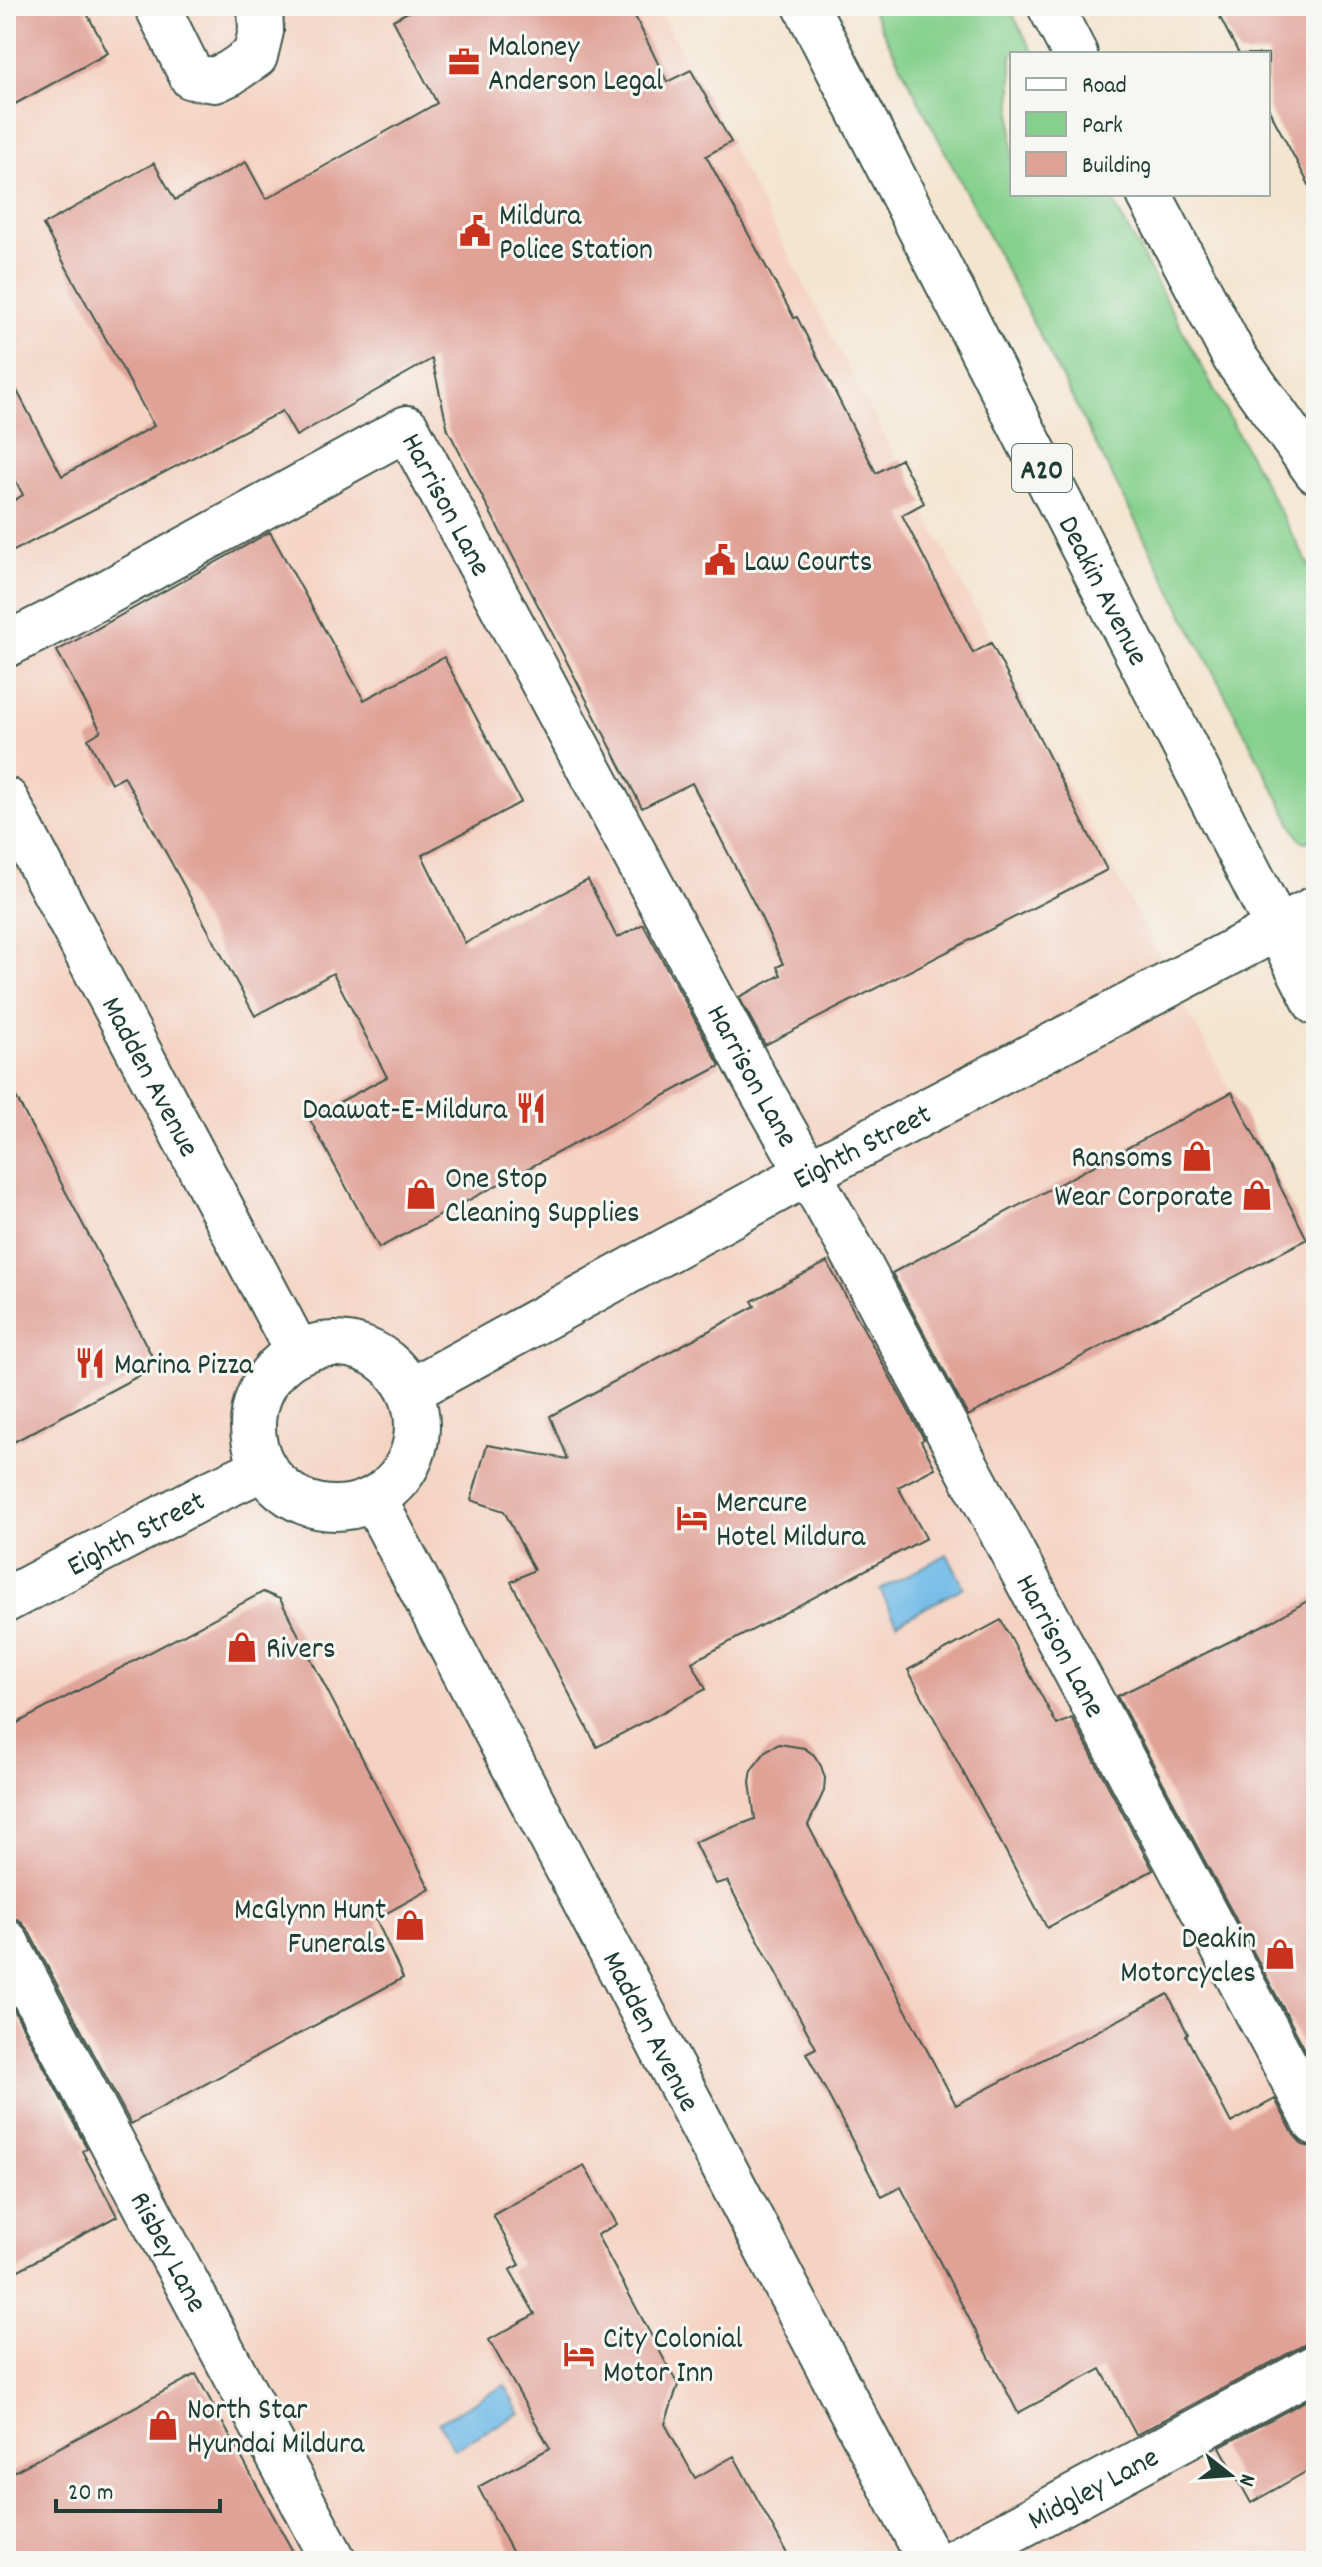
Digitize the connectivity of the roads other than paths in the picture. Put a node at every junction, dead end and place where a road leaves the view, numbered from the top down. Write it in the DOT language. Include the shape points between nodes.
graph roads {
  1 [pos="157,6"];
  2 [pos="260,6"];
  3 [pos="806,6"];
  4 [pos="1050,6"];
  5 [pos="1074,52"];
  6 [pos="1150,196"];
  7 [pos="1316,471"];
  8 [pos="6,645"];
  9 [pos="6,800"];
  10 [pos="1316,908"];
  11 [pos="1277,930"];
  12 [pos="1316,1003"];
  13 [pos="806,1174"];
  14 [pos="298,1353"];
  15 [pos="410,1391"];
  16 [pos="264,1468"];
  17 [pos="374,1499"];
  18 [pos="6,1600"];
  19 [pos="6,1942"];
  20 [pos="1316,2123"];
  21 [pos="1316,2367"];
  22 [pos="334,2561"];
  23 [pos="930,2561"];
  24 [pos="955,2561"];
  1 -- 2 [label="main road" via="192,77 215,80 255,56"];
  3 -- 11 [label="main road, Deakin Avenue / A20"];
  4 -- 5 [label="main road"];
  6 -- 7 [label="main road" via="1235,358"];
  8 -- 13 [label="main road, Harrison Lane" via="407,428"];
  9 -- 14 [label="main road, Madden Avenue"];
  10 -- 11 [label="main road, Eighth Street"];
  11 -- 12 [label="main road, Deakin Avenue / A20"];
  11 -- 13 [label="main road, Eighth Street"];
  13 -- 15 [label="main road, Eighth Street"];
  13 -- 20 [label="main road, Harrison Lane" via="849,1245"];
  14 -- 15 [label="main road" via="323,1344 349,1344 375,1353"];
  14 -- 16 [label="main road" via="276,1368 261,1390 254,1443"];
  15 -- 17 [label="main road" via="416,1440 394,1484"];
  16 -- 17 [label="main road" via="280,1488 325,1508 350,1508"];
  16 -- 18 [label="main road, Eighth Street"];
  17 -- 23 [label="main road, Madden Avenue"];
  19 -- 22 [label="main road, Risbey Lane"];
  21 -- 24 [label="main road, Midgley Lane"];
}
